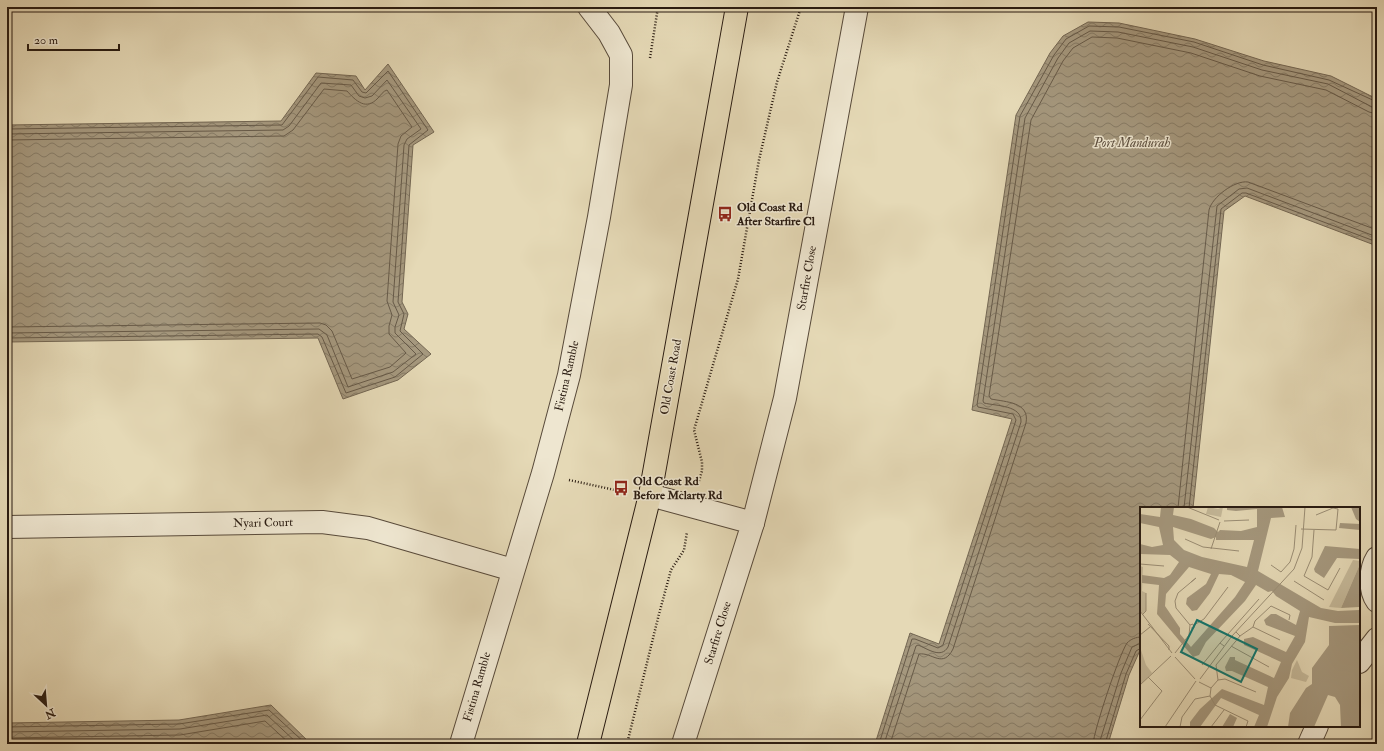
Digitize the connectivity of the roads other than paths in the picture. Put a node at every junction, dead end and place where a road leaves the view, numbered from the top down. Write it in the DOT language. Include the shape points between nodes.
graph roads {
  1 [pos="589,7"];
  2 [pos="737,7"];
  3 [pos="857,7"];
  4 [pos="650,495"];
  5 [pos="753,523"];
  6 [pos="7,527"];
  7 [pos="1377,558"];
  8 [pos="513,570"];
  9 [pos="1377,601"];
  10 [pos="1377,639"];
  11 [pos="1360,661"];
  12 [pos="1317,727"];
  13 [pos="461,744"];
  14 [pos="588,744"];
  15 [pos="683,744"];
  16 [pos="1309,744"];
  1 -- 8 [label="street, Fistina Ramble" via="609,32 621,55 621,84 569,375"];
  2 -- 4 [label="main road, Old Coast Road"];
  3 -- 5 [label="street, Starfire Close" via="785,398"];
  4 -- 5 [label="street"];
  4 -- 14 [label="main road, Old Coast Road"];
  5 -- 15 [label="street, Starfire Close"];
  6 -- 8 [label="street, Nyari Court" via="322,522 368,528"];
  7 -- 9 [label="street" via="1371,576"];
  8 -- 13 [label="street, Fistina Ramble"];
  10 -- 11 [label="street"];
  12 -- 16 [label="street"];
}
